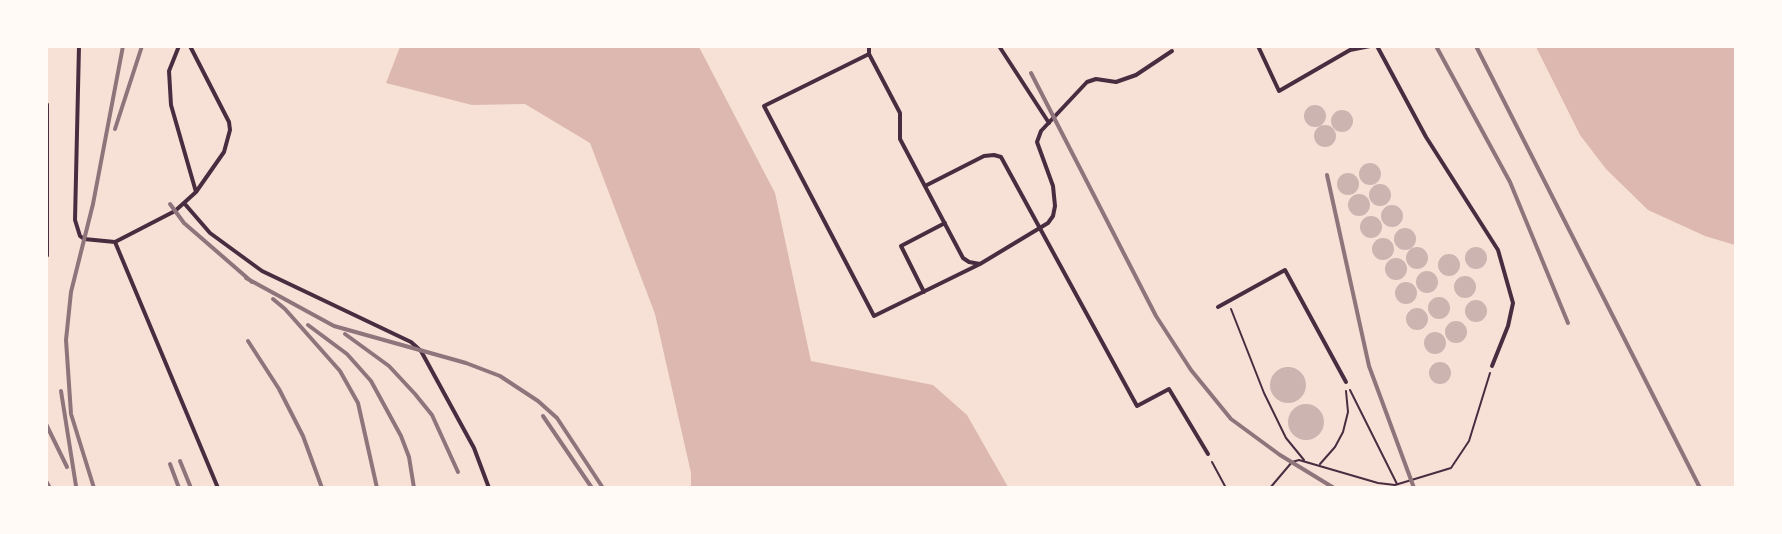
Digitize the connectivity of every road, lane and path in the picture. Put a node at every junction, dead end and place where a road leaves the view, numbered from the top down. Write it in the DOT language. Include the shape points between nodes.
graph roads {
  1 [pos="79,46"];
  2 [pos="179,46"];
  3 [pos="190,46"];
  4 [pos="869,46"];
  5 [pos="999,46"];
  6 [pos="1258,46"];
  7 [pos="1370,46"];
  8 [pos="1377,46"];
  9 [pos="1172,51"];
  10 [pos="869,54"];
  11 [pos="46,105"];
  12 [pos="1049,123"];
  13 [pos="925,186"];
  14 [pos="196,192"];
  15 [pos="184,203"];
  16 [pos="945,223"];
  17 [pos="1041,227"];
  18 [pos="115,242"];
  19 [pos="46,255"];
  20 [pos="980,264"];
  21 [pos="924,292"];
  22 [pos="1228,301"];
  23 [pos="1218,306"];
  24 [pos="1492,366"];
  25 [pos="1346,382"];
  26 [pos="1208,454"];
  27 [pos="1306,461"];
  28 [pos="1320,465"];
  29 [pos="1398,484"];
  30 [pos="218,488"];
  31 [pos="489,488"];
  32 [pos="1226,488"];
  33 [pos="1270,488"];
  1 -- 18 [label="lane" via="75,220 84,240"];
  2 -- 14 [label="lane" via="169,71 171,105"];
  3 -- 14 [label="lane" via="225,111 230,130 224,152"];
  4 -- 10 [label="lane"];
  5 -- 12 [label="lane"];
  6 -- 7 [label="lane" via="1279,91 1350,50"];
  8 -- 24 [label="lane" via="1426,137 1498,250 1513,303"];
  9 -- 12 [label="lane" via="1136,75 1116,82 1087,82"];
  10 -- 13 [label="lane" via="900,113 900,139"];
  10 -- 21 [label="lane" via="764,106 874,316"];
  11 -- 19 [label="street"];
  12 -- 17 [label="lane" via="1037,142 1053,186 1055,206 1048,223"];
  13 -- 16 [label="lane"];
  13 -- 17 [label="lane" via="994,154 1010,170"];
  14 -- 15 [label="lane"];
  15 -- 18 [label="lane" via="166,218"];
  15 -- 31 [label="lane" via="210,233 262,271 411,342 421,351 474,448"];
  16 -- 20 [label="lane" via="963,258"];
  16 -- 21 [label="lane" via="901,246"];
  17 -- 20 [label="lane"];
  17 -- 26 [label="lane" via="1137,406 1169,389"];
  18 -- 30 [label="lane"];
  20 -- 21 [label="lane"];
  22 -- 23 [label="lane"];
  22 -- 25 [label="lane" via="1285,270"];
  22 -- 27 [label="path" via="1264,393 1287,438"];
  24 -- 29 [label="path" via="1469,441 1458,462 1451,468"];
  25 -- 28 [label="path" via="1348,412 1343,432"];
  25 -- 29 [label="path"];
  26 -- 32 [label="path"];
  27 -- 28 [label="path"];
  27 -- 33 [label="path" via="1293,462"];
  28 -- 29 [label="path" via="1378,483"];
}
